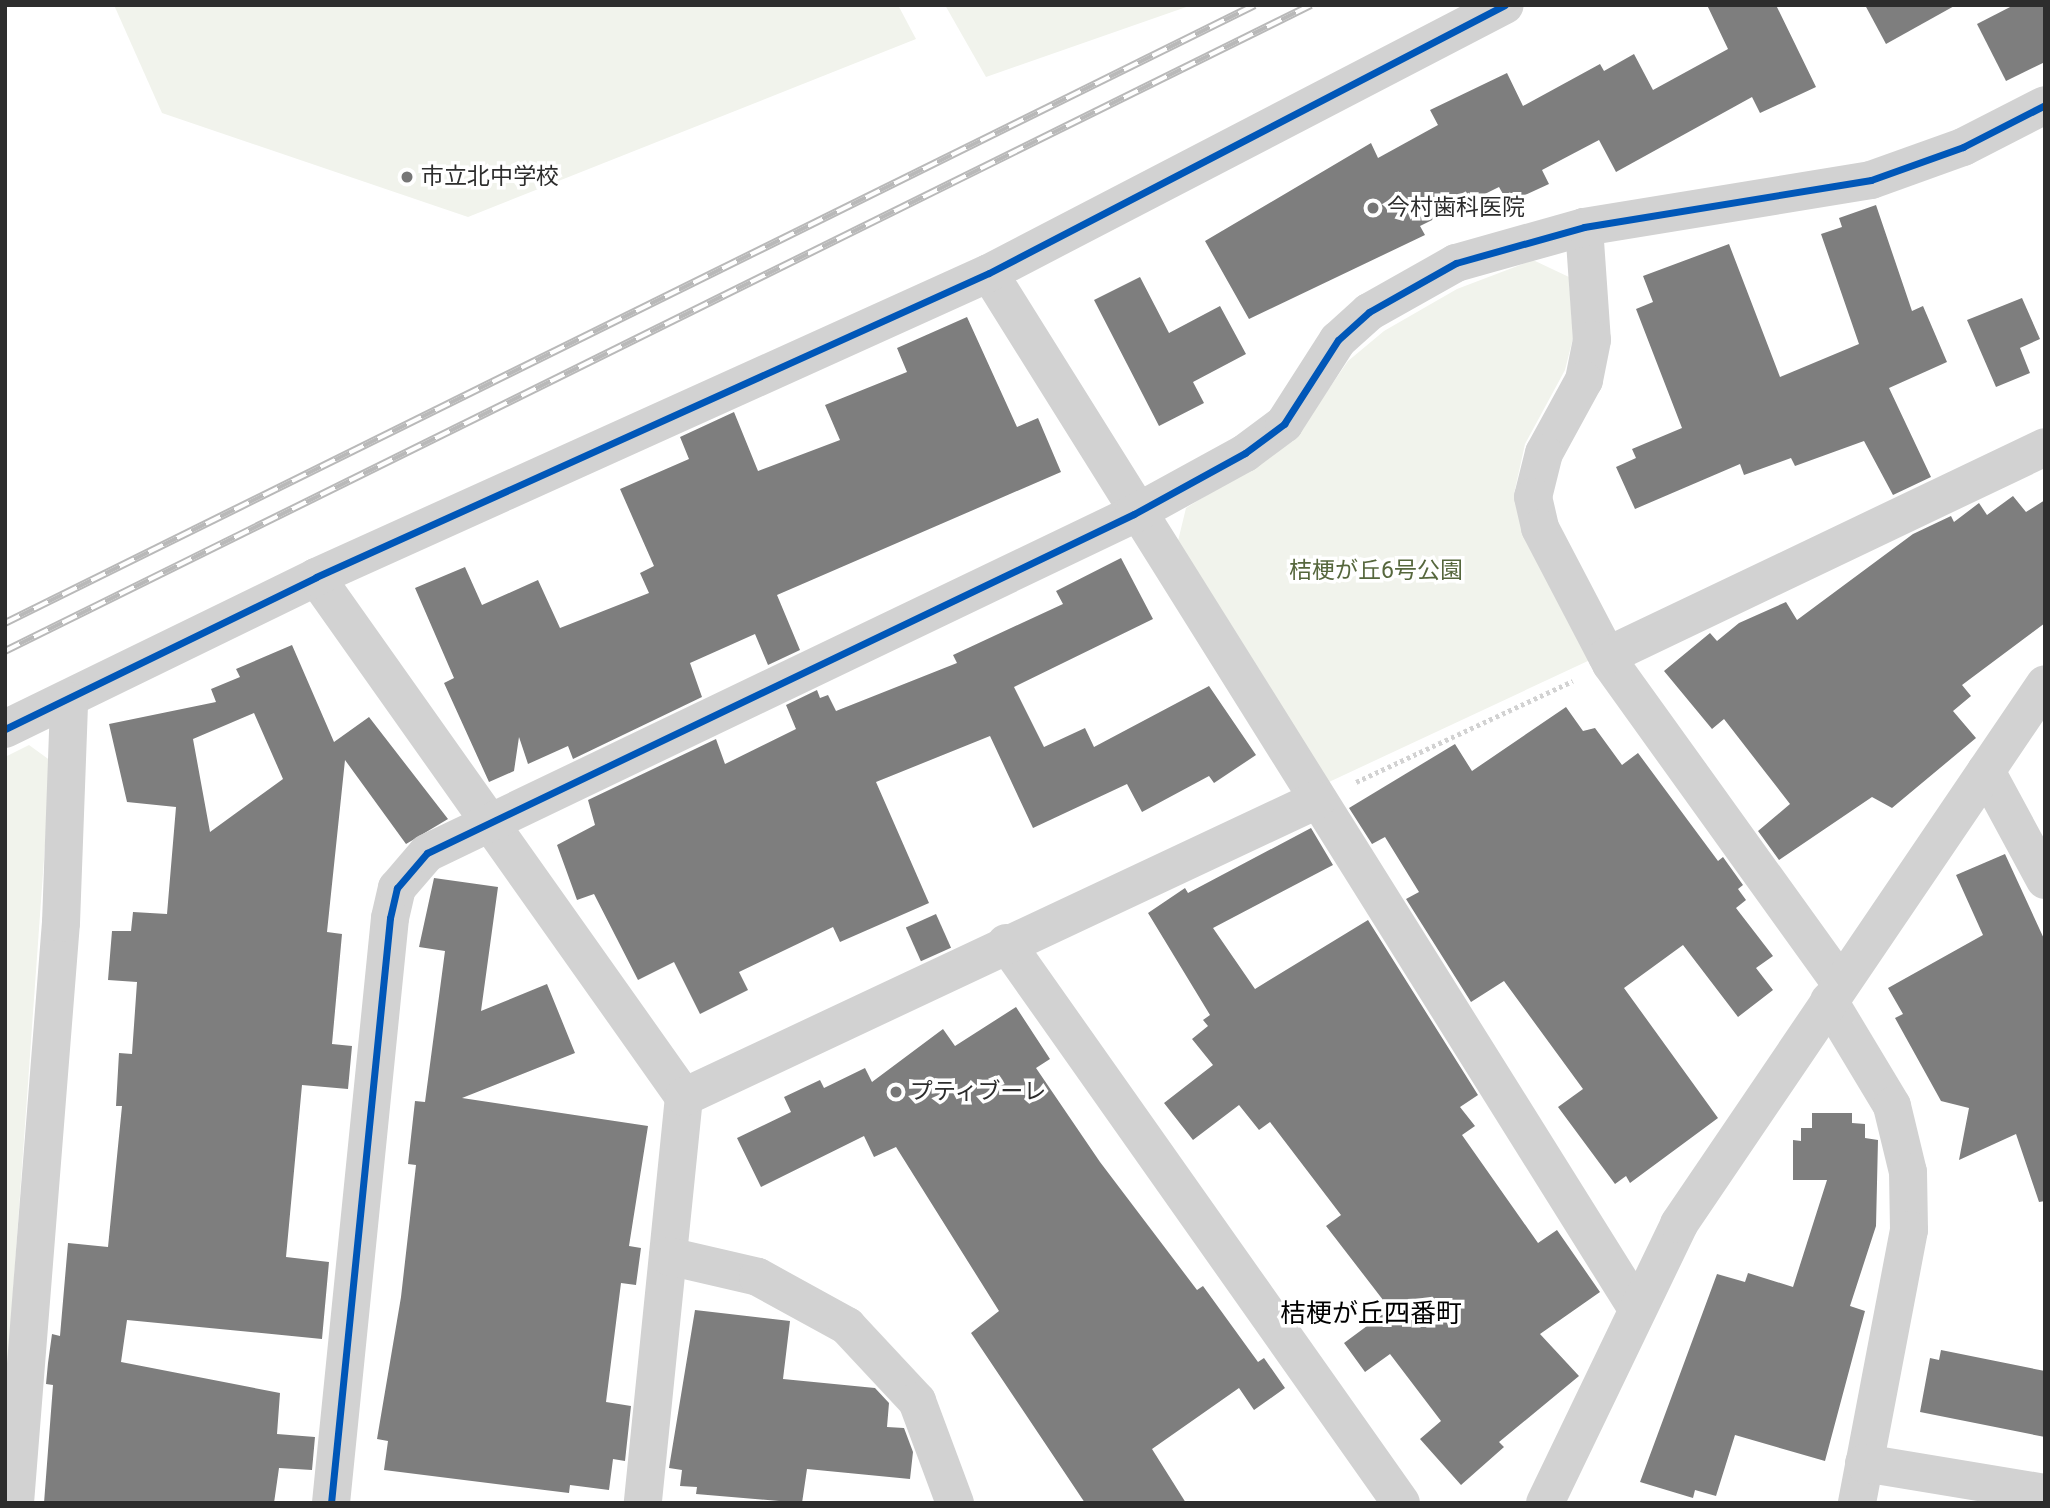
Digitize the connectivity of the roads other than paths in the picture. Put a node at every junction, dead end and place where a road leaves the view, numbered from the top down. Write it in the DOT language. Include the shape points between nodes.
graph roads {
  1 [pos="1505,5"];
  2 [pos="2045,105"];
  3 [pos="1584,227"];
  4 [pos="989,273"];
  5 [pos="2045,447"];
  6 [pos="1134,513"];
  7 [pos="316,577"];
  8 [pos="1607,656"];
  9 [pos="2045,684"];
  10 [pos="69,701"];
  11 [pos="5,729"];
  12 [pos="1986,771"];
  13 [pos="1317,800"];
  14 [pos="489,824"];
  15 [pos="2045,880"];
  16 [pos="1006,943"];
  17 [pos="1835,993"];
  18 [pos="684,1097"];
  19 [pos="668,1256"];
  20 [pos="1637,1309"];
  21 [pos="1864,1463"];
  22 [pos="2045,1493"];
  23 [pos="15,1503"];
  24 [pos="331,1503"];
  25 [pos="643,1503"];
  26 [pos="955,1503"];
  27 [pos="1401,1503"];
  28 [pos="1545,1503"];
  29 [pos="1857,1503"];
  1 -- 4 [label="street"];
  2 -- 3 [label="street" via="1963,147 1871,180"];
  3 -- 6 [label="street" via="1456,263 1369,312 1338,340 1284,424 1245,453"];
  3 -- 8 [label="street" via="1592,340 1584,380 1544,453 1533,497 1540,528"];
  4 -- 6 [label="street"];
  4 -- 7 [label="street"];
  5 -- 8 [label="street"];
  6 -- 13 [label="street"];
  6 -- 14 [label="street"];
  7 -- 10 [label="street"];
  7 -- 14 [label="street"];
  8 -- 17 [label="street"];
  9 -- 12 [label="street"];
  10 -- 11 [label="street"];
  10 -- 23 [label="street" via="61,923"];
  12 -- 15 [label="street"];
  12 -- 17 [label="street"];
  13 -- 16 [label="street"];
  13 -- 20 [label="street"];
  14 -- 18 [label="street"];
  14 -- 24 [label="street" via="427,853 407,870 390,918"];
  16 -- 18 [label="street"];
  16 -- 27 [label="street"];
  17 -- 20 [label="street" via="1679,1224"];
  17 -- 21 [label="street" via="1892,1106 1908,1172 1909,1230"];
  18 -- 19 [label="street"];
  19 -- 25 [label="street"];
  19 -- 26 [label="street" via="758,1277 847,1326 917,1401"];
  20 -- 28 [label="street"];
  21 -- 22 [label="street"];
  21 -- 29 [label="street"];
}
